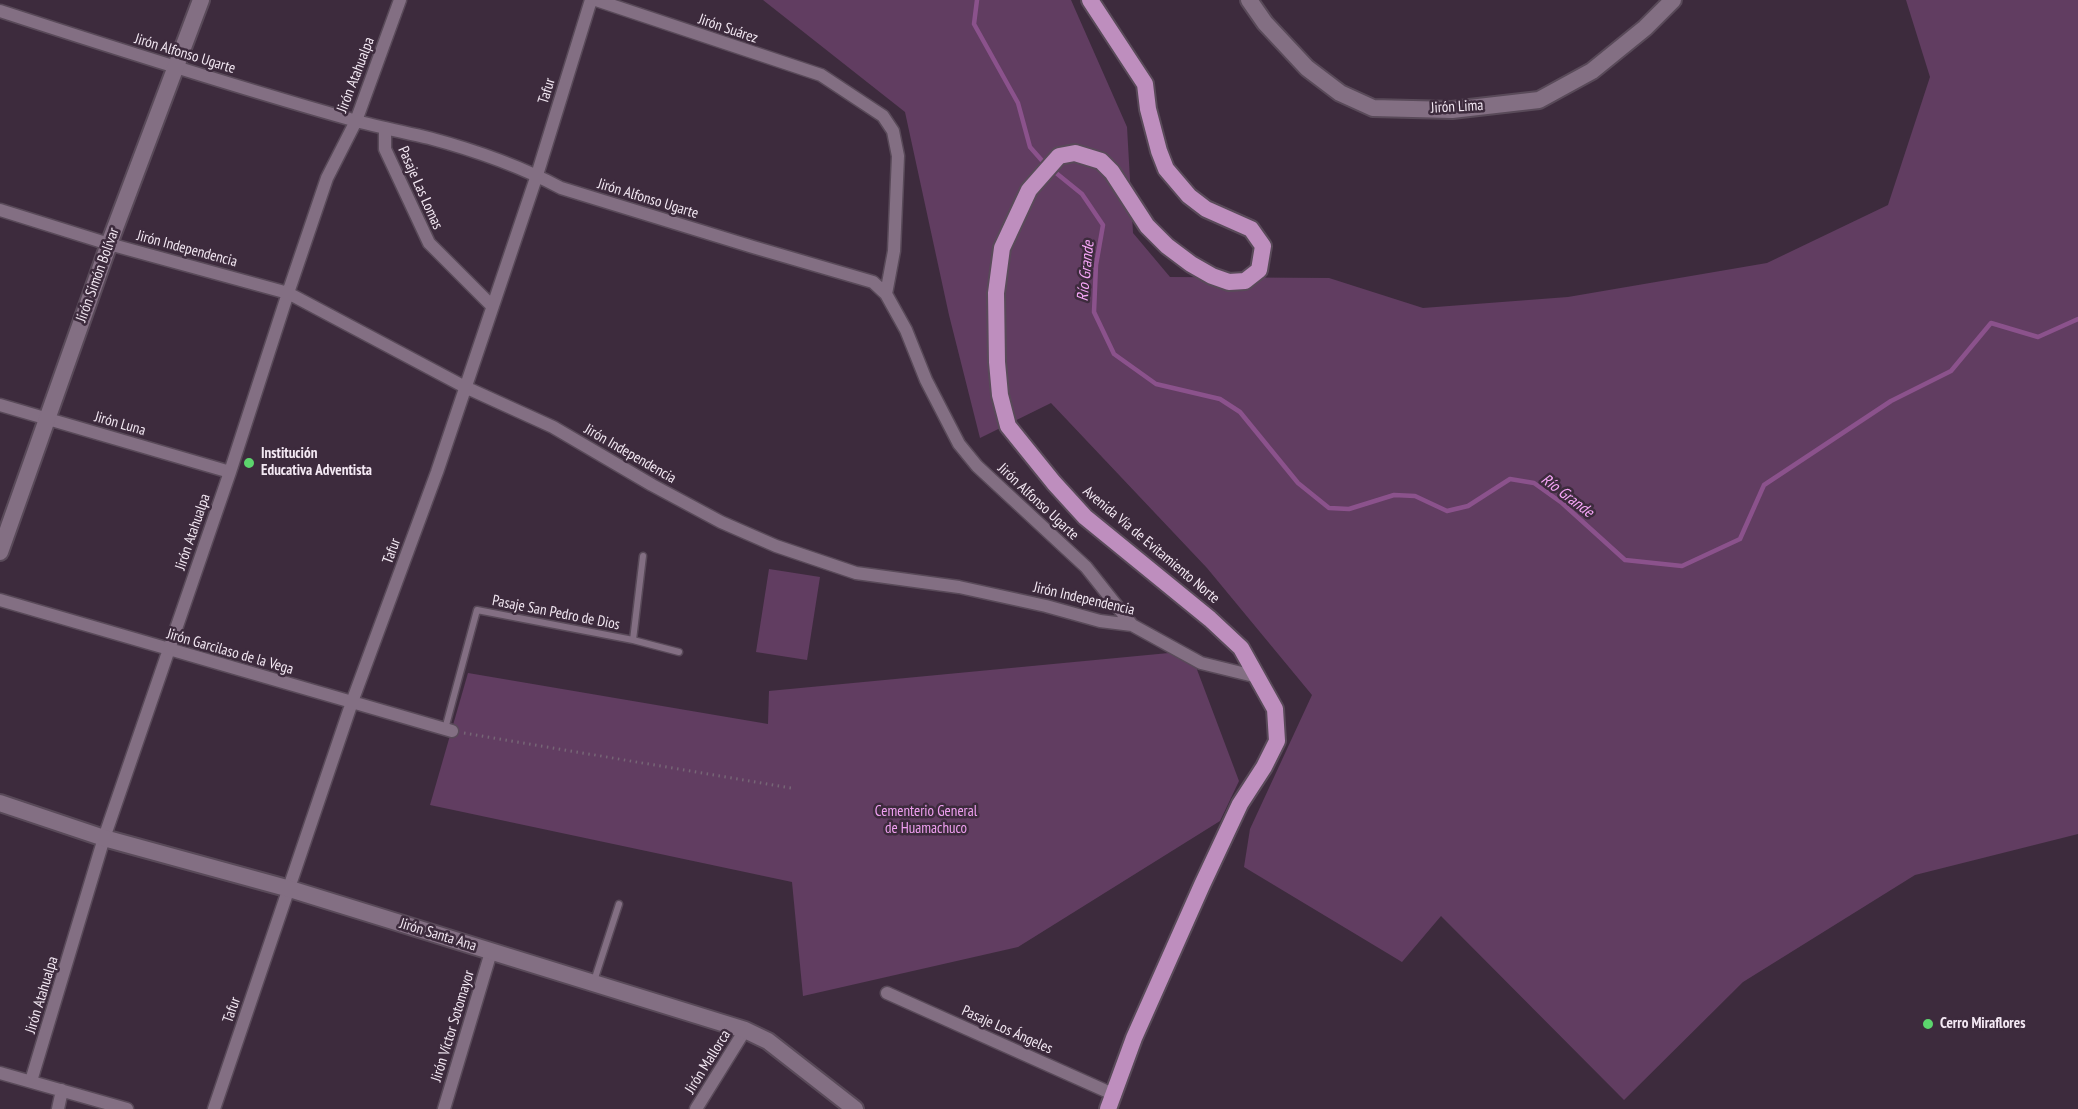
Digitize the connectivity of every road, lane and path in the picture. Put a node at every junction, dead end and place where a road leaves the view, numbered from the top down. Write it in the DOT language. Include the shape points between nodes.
graph roads {
  1 [pos="201,0"];
  2 [pos="400,0"];
  3 [pos="591,0"];
  4 [pos="596,0"];
  5 [pos="1090,0"];
  6 [pos="1249,0"];
  7 [pos="1673,0"];
  8 [pos="0,11"];
  9 [pos="175,67"];
  10 [pos="356,121"];
  11 [pos="385,128"];
  12 [pos="537,175"];
  13 [pos="0,210"];
  14 [pos="109,244"];
  15 [pos="288,292"];
  16 [pos="886,294"];
  17 [pos="492,306"];
  18 [pos="465,387"];
  19 [pos="0,405"];
  20 [pos="48,418"];
  21 [pos="231,472"];
  22 [pos="0,552"];
  23 [pos="643,556"];
  24 [pos="0,600"];
  25 [pos="1132,625"];
  26 [pos="633,640"];
  27 [pos="168,649"];
  28 [pos="679,652"];
  29 [pos="1258,677"];
  30 [pos="352,702"];
  31 [pos="448,730"];
  32 [pos="791,788"];
  33 [pos="0,803"];
  34 [pos="104,838"];
  35 [pos="290,889"];
  36 [pos="619,904"];
  37 [pos="491,952"];
  38 [pos="594,983"];
  39 [pos="887,993"];
  40 [pos="746,1030"];
  41 [pos="0,1072"];
  42 [pos="31,1081"];
  43 [pos="62,1090"];
  44 [pos="1111,1102"];
  45 [pos="58,1109"];
  46 [pos="127,1109"];
  47 [pos="214,1109"];
  48 [pos="444,1109"];
  49 [pos="696,1109"];
  50 [pos="855,1109"];
  1 -- 9 [label="street, Jirón Simón Bolívar"];
  2 -- 10 [label="street, Jirón Atahualpa"];
  3 -- 12 [label="street, Tafur"];
  4 -- 16 [label="street, Jirón Suárez" via="821,75 883,116 893,131 898,156 894,251"];
  5 -- 29 [label="highway, Avenida Vía de Evitamiento Norte" via="1145,84 1166,169 1206,209 1251,229 1263,246 1259,270 1245,281 1229,282 1212,276 1167,246 1147,226 1101,161 1075,153 1059,156 1029,189 1002,248 996,293 999,395 1008,426 1085,517 1210,619 1241,648"];
  6 -- 7 [label="street, Jirón Lima" via="1307,68 1340,93 1374,108 1452,110 1539,100 1592,71"];
  8 -- 9 [label="street, Jirón Alfonso Ugarte"];
  9 -- 10 [label="street, Jirón Alfonso Ugarte"];
  9 -- 14 [label="street, Jirón Simón Bolívar"];
  10 -- 11 [label="street, Jirón Alfonso Ugarte"];
  10 -- 15 [label="street, Jirón Atahualpa" via="327,178"];
  11 -- 12 [label="street, Jirón Alfonso Ugarte"];
  11 -- 17 [label="street, Pasaje Las Lomas" via="386,149 429,243"];
  12 -- 16 [label="street, Jirón Alfonso Ugarte" via="561,188 873,282"];
  12 -- 17 [label="street, Tafur"];
  13 -- 14 [label="street, Jirón Independencia"];
  14 -- 15 [label="street, Jirón Independencia"];
  14 -- 20 [label="street, Jirón Simón Bolívar"];
  15 -- 18 [label="street, Jirón Independencia"];
  15 -- 21 [label="street, Jirón Atahualpa"];
  16 -- 25 [label="street, Jirón Alfonso Ugarte" via="959,444 977,466 1086,567"];
  17 -- 18 [label="street, Tafur"];
  18 -- 25 [label="street, Jirón Independencia" via="553,427 721,522 776,546 856,573 959,587"];
  18 -- 30 [label="street, Tafur"];
  19 -- 20 [label="street, Jirón Luna"];
  20 -- 21 [label="street, Jirón Luna"];
  20 -- 22 [label="street, Jirón Simón Bolívar"];
  21 -- 27 [label="street, Jirón Atahualpa"];
  23 -- 26 [label="lane"];
  24 -- 27 [label="street, Jirón Garcilaso de la Vega"];
  25 -- 29 [label="street, Jirón Independencia" via="1201,663"];
  26 -- 28 [label="lane, Pasaje San Pedro de Dios"];
  26 -- 31 [label="lane, Pasaje San Pedro de Dios" via="477,610"];
  27 -- 30 [label="street, Jirón Garcilaso de la Vega"];
  27 -- 34 [label="street, Jirón Atahualpa"];
  29 -- 44 [label="highway, Avenida Vía de Evitamiento Norte" via="1275,709 1277,741 1240,804 1202,885 1134,1038"];
  30 -- 31 [label="street, Jirón Garcilaso de la Vega"];
  30 -- 35 [label="street, Tafur"];
  31 -- 32 [label="path"];
  33 -- 34 [label="street, Jirón Santa Ana"];
  34 -- 35 [label="street, Jirón Santa Ana"];
  34 -- 42 [label="street, Jirón Atahualpa"];
  35 -- 37 [label="street, Jirón Santa Ana"];
  35 -- 47 [label="street, Tafur"];
  36 -- 38 [label="lane"];
  37 -- 38 [label="street, Jirón Santa Ana"];
  37 -- 48 [label="street, Jirón Víctor Sotomayor"];
  38 -- 40 [label="street, Jirón Santa Ana"];
  39 -- 44 [label="street, Pasaje Los Ángeles"];
  40 -- 49 [label="street, Jirón Mallorca"];
  40 -- 50 [label="street, Jirón Santa Ana" via="768,1041"];
  41 -- 42 [label="street"];
  42 -- 43 [label="street"];
  43 -- 45 [label="street"];
  43 -- 46 [label="street"];
}
